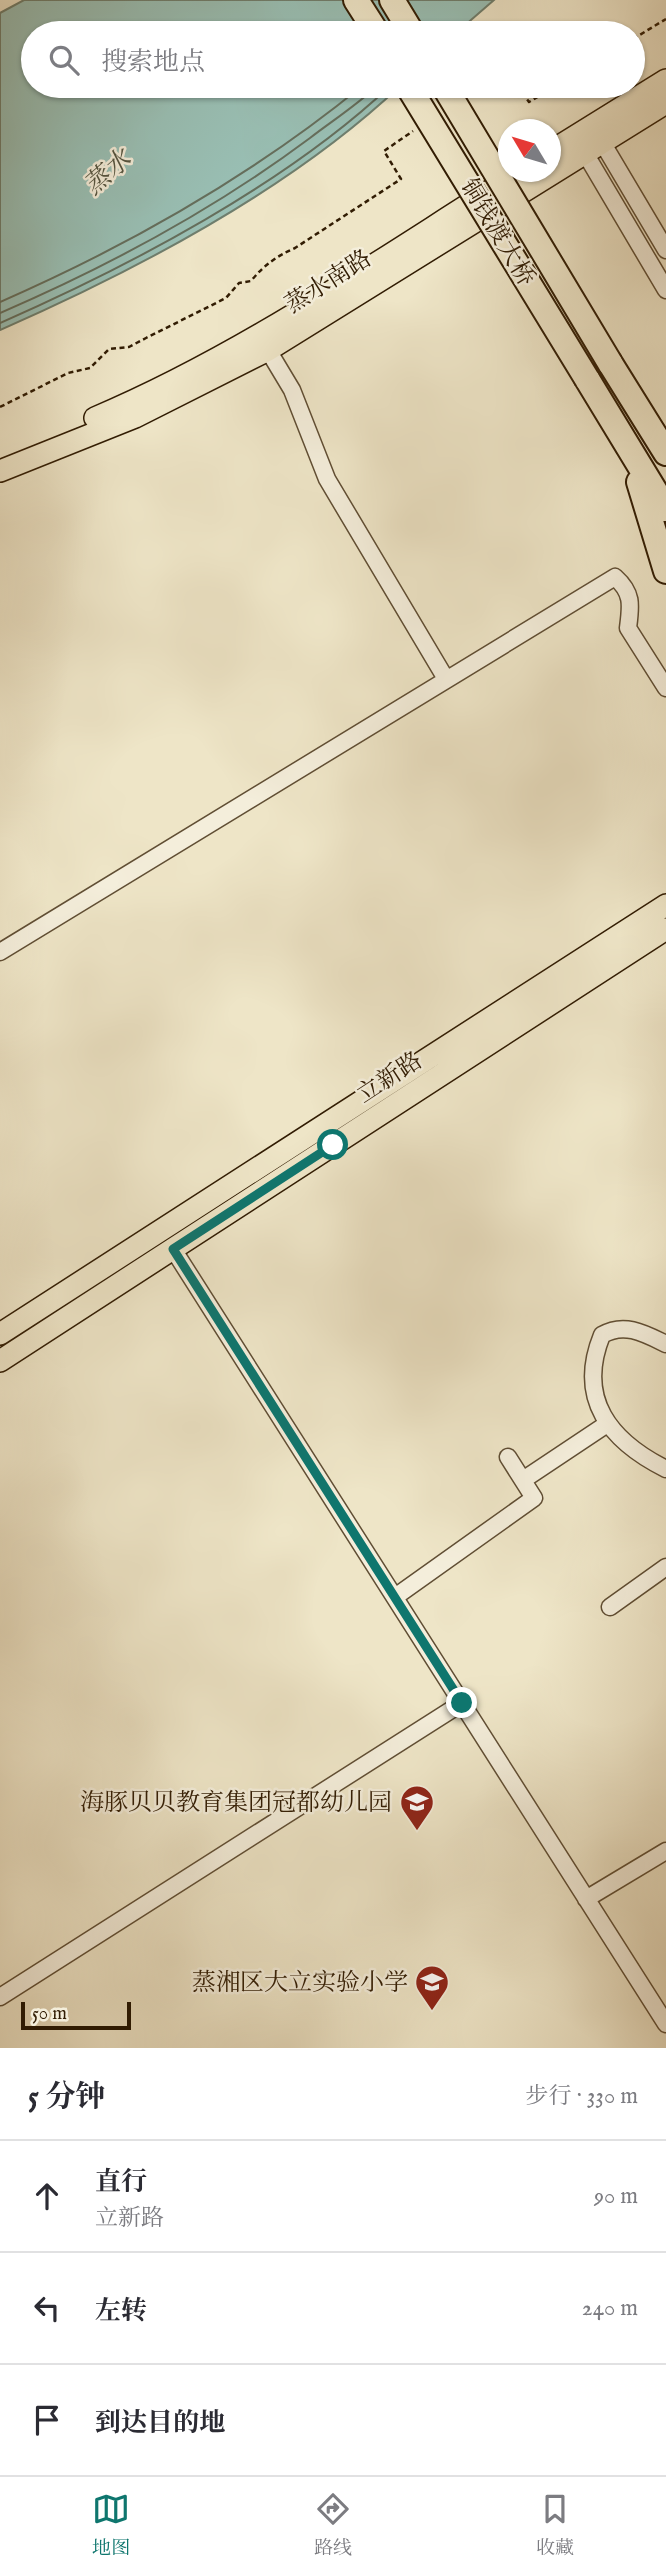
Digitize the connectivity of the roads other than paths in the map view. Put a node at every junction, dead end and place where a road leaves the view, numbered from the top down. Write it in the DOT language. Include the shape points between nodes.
graph roads {
  1 [pos="356,0"];
  2 [pos="392,0"];
  3 [pos="369,21"];
  4 [pos="405,21"];
  5 [pos="666,80"];
  6 [pos="645,93"];
  7 [pos="415,98"];
  8 [pos="451,98"];
  9 [pos="637,98"];
  10 [pos="666,103"];
  11 [pos="561,146"];
  12 [pos="593,147"];
  13 [pos="504,182"];
  14 [pos="666,250"];
  15 [pos="666,290"];
  16 [pos="268,350"];
  17 [pos="642,414"];
  18 [pos="666,438"];
  19 [pos="628,447"];
  20 [pos="666,453"];
  21 [pos="0,456"];
  22 [pos="0,471"];
  23 [pos="666,509"];
  24 [pos="666,571"];
  25 [pos="446,679"];
  26 [pos="666,688"];
  27 [pos="666,905"];
  28 [pos="666,929"];
  29 [pos="0,952"];
  30 [pos="173,1249"];
  31 [pos="0,1334"];
  32 [pos="666,1344"];
  33 [pos="0,1360"];
  34 [pos="607,1424"];
  35 [pos="508,1457"];
  36 [pos="666,1469"];
  37 [pos="523,1480"];
  38 [pos="666,1567"];
  39 [pos="395,1597"];
  40 [pos="610,1607"];
  41 [pos="462,1703"];
  42 [pos="666,1851"];
  43 [pos="586,1899"];
  44 [pos="0,1997"];
  45 [pos="666,2024"];
  1 -- 3 [label="highway"];
  2 -- 4 [label="highway"];
  5 -- 6 [label="main road"];
  7 -- 19 [label="highway, 铜钱渡大桥, bridge"];
  8 -- 17 [label="highway, 铜钱渡大桥, bridge"];
  9 -- 11 [label="main road"];
  10 -- 12 [label="main road, 蒸水南路"];
  12 -- 14 [label="street"];
  12 -- 15 [label="street"];
  12 -- 16 [label="main road, 蒸水南路"];
  13 -- 21 [label="main road, 蒸水南路" via="234,348 129,404"];
  16 -- 22 [label="main road, 蒸水南路" via="135,417"];
  16 -- 25 [label="street" via="292,390 327,479"];
  17 -- 18 [label="highway"];
  17 -- 20 [label="highway"];
  19 -- 23 [label="highway"];
  19 -- 24 [label="highway"];
  25 -- 26 [label="street" via="615,577 627,587 632,602 628,628"];
  25 -- 29 [label="street"];
  27 -- 31 [label="main road, 立新路"];
  28 -- 30 [label="main road, 立新路"];
  30 -- 33 [label="main road, 立新路"];
  30 -- 39 [label="street"];
  32 -- 34 [label="street" via="642,1332 615,1327 601,1335 592,1379"];
  34 -- 36 [label="street" via="622,1443"];
  34 -- 37 [label="street"];
  35 -- 37 [label="street"];
  37 -- 39 [label="street" via="534,1497 528,1504"];
  38 -- 40 [label="street"];
  39 -- 41 [label="street"];
  41 -- 43 [label="street"];
  41 -- 44 [label="street"];
  42 -- 43 [label="street"];
  43 -- 45 [label="street"];
}
